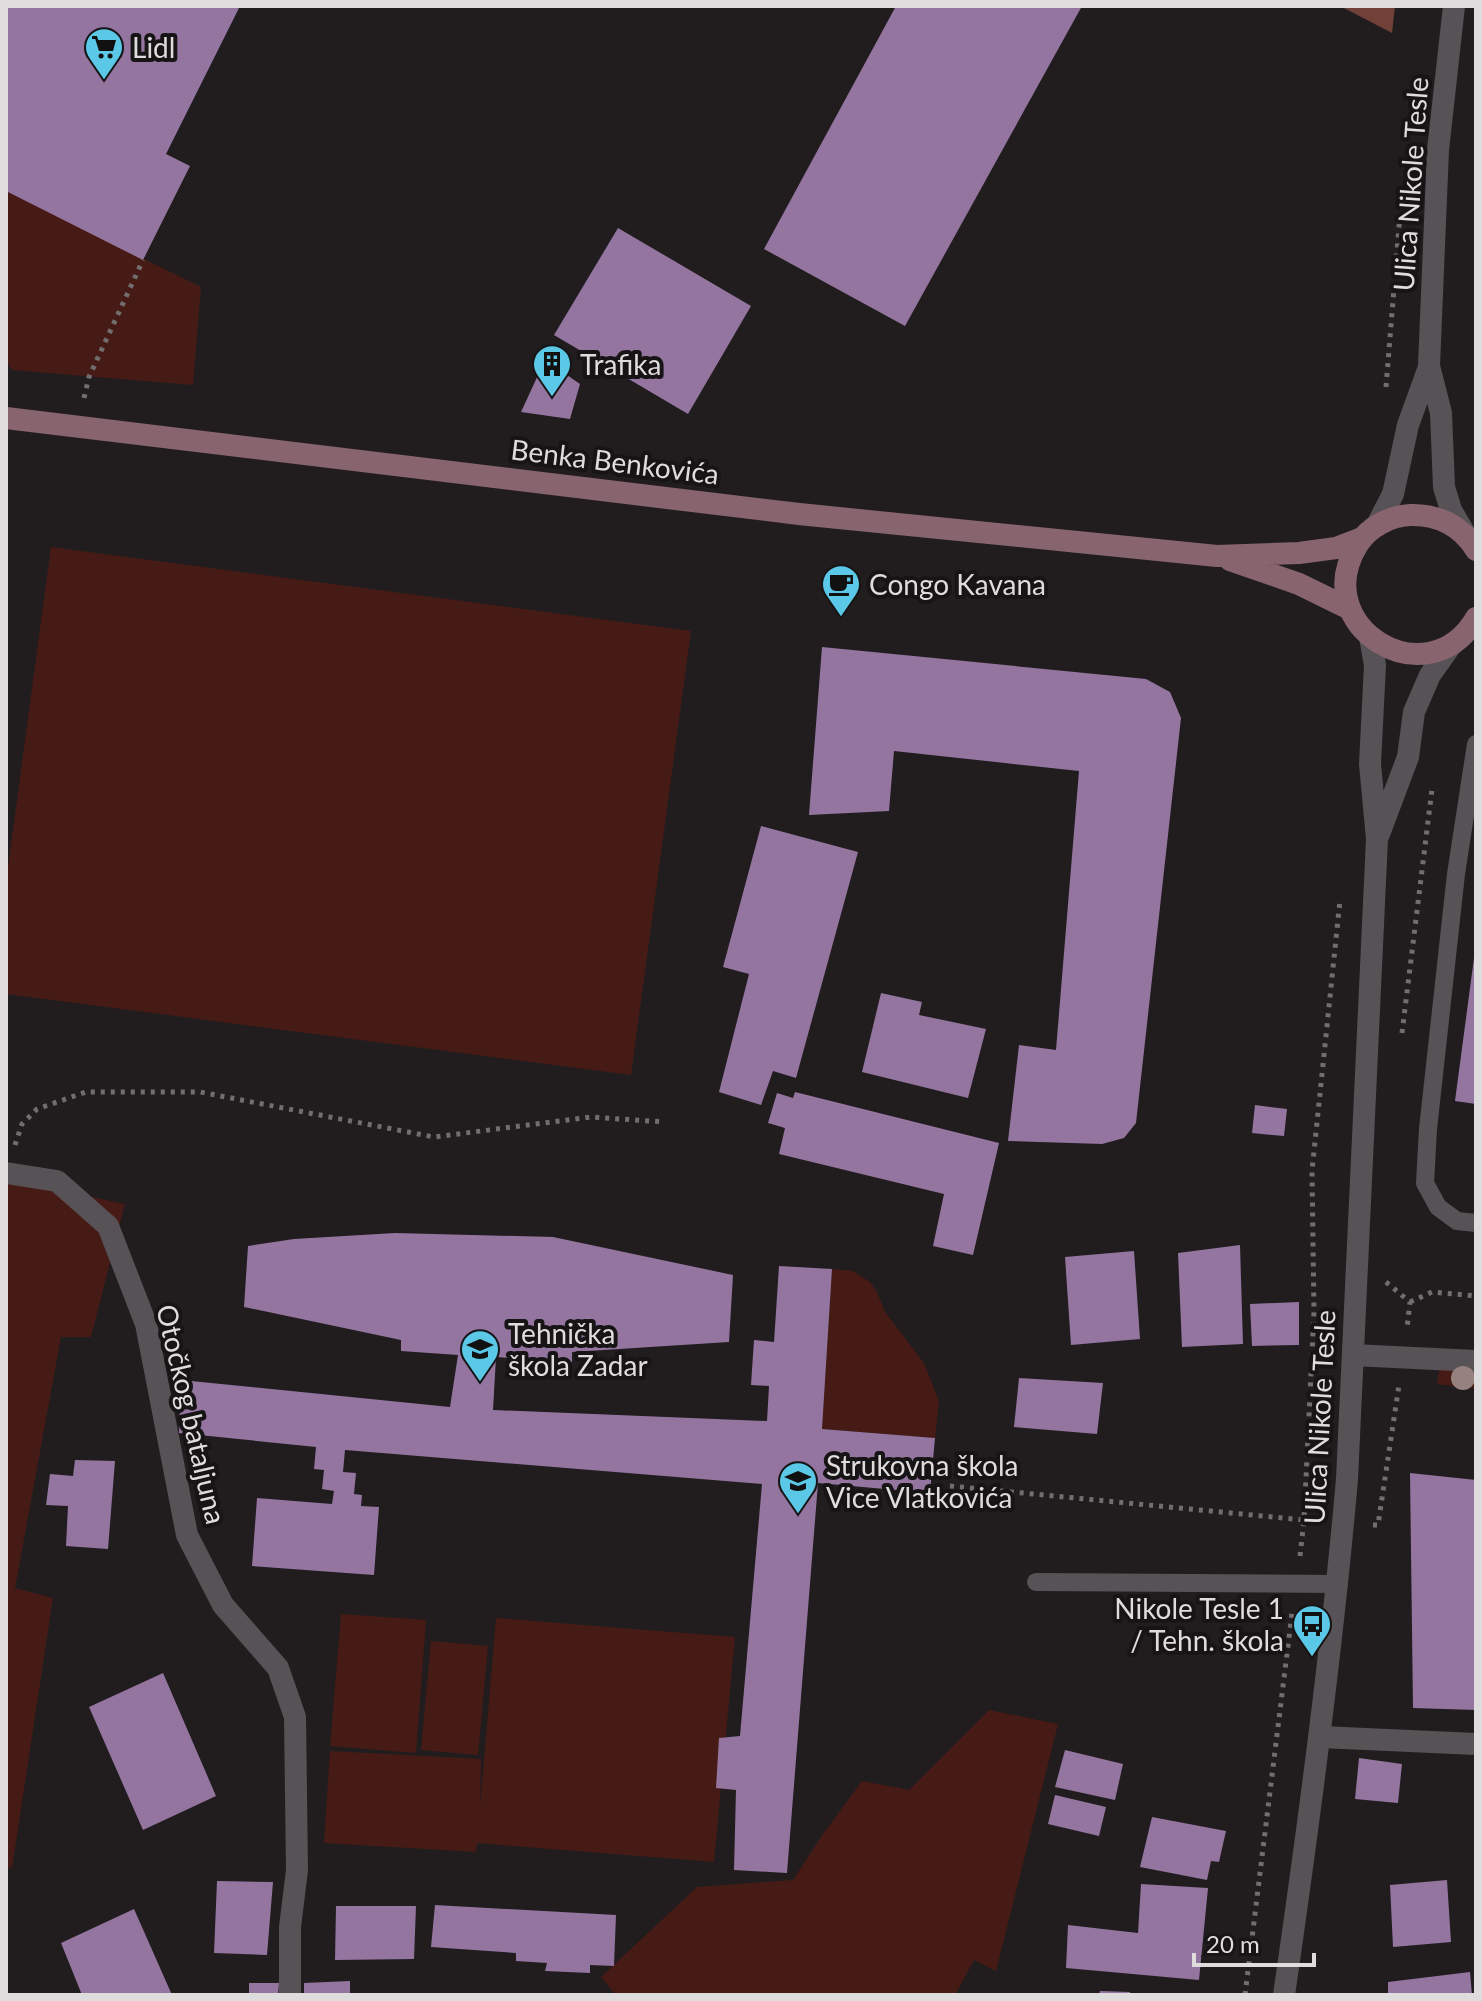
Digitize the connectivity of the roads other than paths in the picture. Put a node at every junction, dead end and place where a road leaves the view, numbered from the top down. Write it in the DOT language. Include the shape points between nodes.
graph roads {
  1 [pos="1454,6"];
  2 [pos="1429,366"];
  3 [pos="6,418"];
  4 [pos="1370,532"];
  5 [pos="1470,542"];
  6 [pos="1217,556"];
  7 [pos="1350,609"];
  8 [pos="1475,622"];
  9 [pos="1370,637"];
  10 [pos="1452,644"];
  11 [pos="1476,744"];
  12 [pos="1377,839"];
  13 [pos="8,1174"];
  14 [pos="1476,1223"];
  15 [pos="1353,1355"];
  16 [pos="1476,1361"];
  17 [pos="1036,1582"];
  18 [pos="1339,1584"];
  19 [pos="1321,1737"];
  20 [pos="1476,1744"];
  21 [pos="290,1995"];
  22 [pos="1284,1995"];
  1 -- 2 [label="street, Ulica Nikole Tesle" via="1438,150"];
  2 -- 4 [label="street, Ulica Nikole Tesle" via="1408,425 1393,494"];
  2 -- 5 [label="street, Ulica Nikole Tesle" via="1441,413 1444,487"];
  3 -- 6 [label="main road, Benka Benkovića" via="784,512"];
  4 -- 5 [label="main road, Benka Benkovića" via="1399,516 1423,514 1439,518"];
  4 -- 6 [label="main road, Benka Benkovića" via="1336,548"];
  4 -- 7 [label="main road" via="1347,567"];
  6 -- 7 [label="main road, Benka Benkovića" via="1299,584"];
  7 -- 9 [label="main road"];
  8 -- 10 [label="main road"];
  9 -- 10 [label="main road" via="1409,654"];
  9 -- 12 [label="street, Ulica Nikole Tesle" via="1375,665 1370,764"];
  10 -- 12 [label="street, Ulica Nikole Tesle" via="1430,675 1414,712 1408,757"];
  11 -- 14 [label="lane" via="1455,889 1425,1183 1438,1207 1457,1221"];
  12 -- 15 [label="street, Ulica Nikole Tesle"];
  13 -- 21 [label="street, Otočkog bataljuna" via="57,1181 108,1226 146,1324 187,1535 223,1605 278,1668 295,1717 297,1870"];
  15 -- 16 [label="street"];
  15 -- 18 [label="street, Ulica Nikole Tesle"];
  17 -- 18 [label="lane"];
  18 -- 19 [label="street, Ulica Nikole Tesle"];
  19 -- 20 [label="street"];
  19 -- 22 [label="street, Ulica Nikole Tesle"];
}
